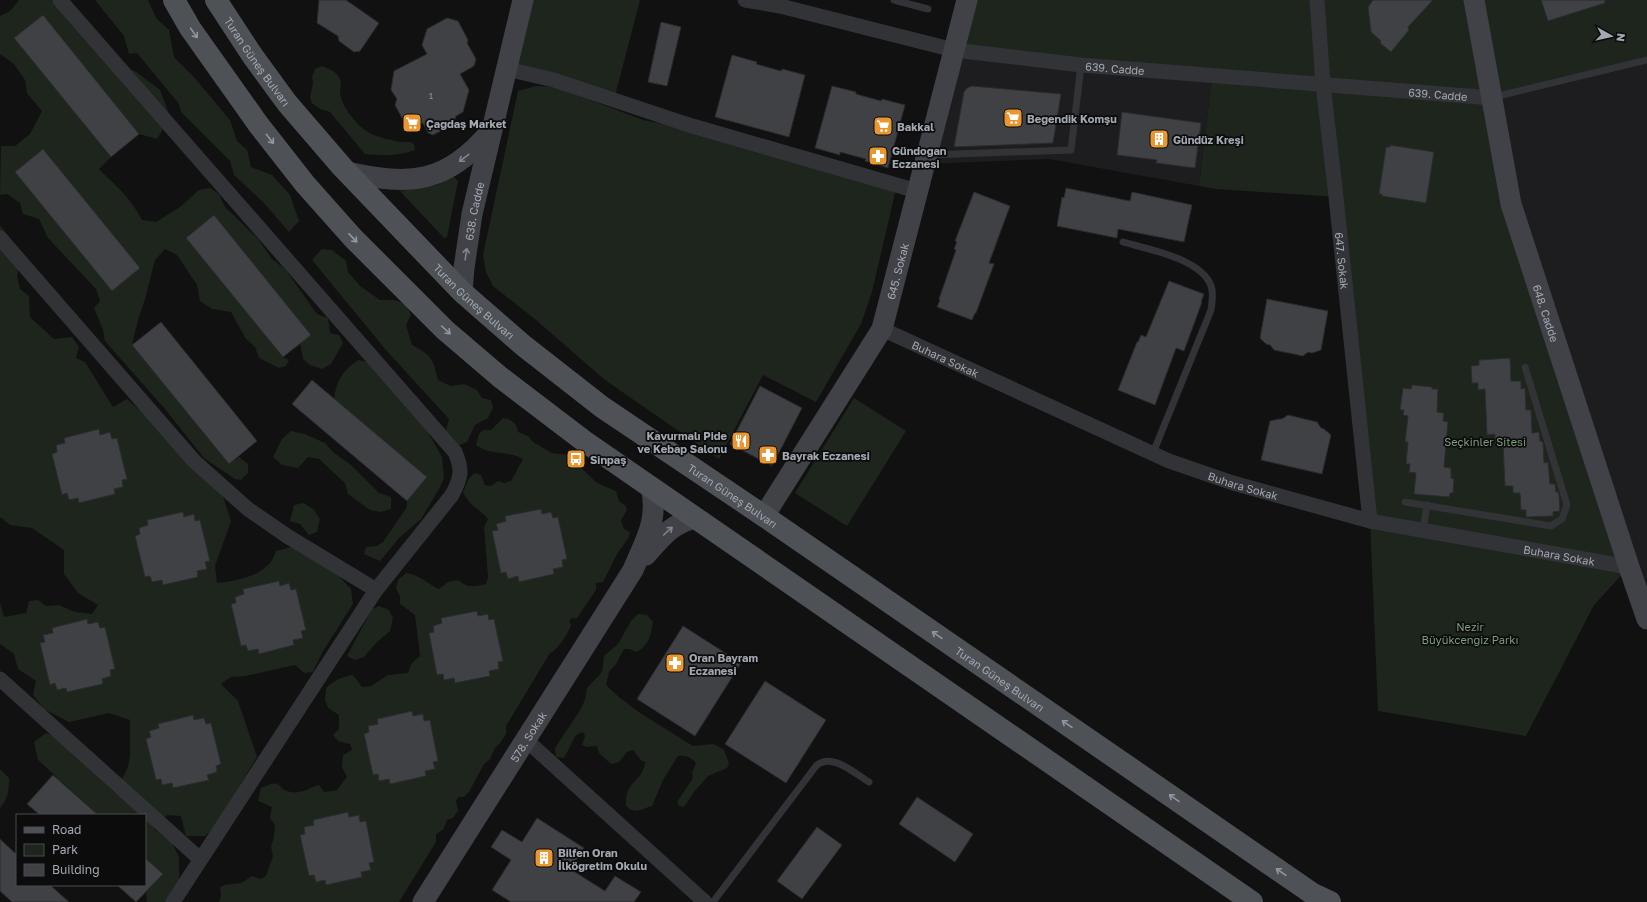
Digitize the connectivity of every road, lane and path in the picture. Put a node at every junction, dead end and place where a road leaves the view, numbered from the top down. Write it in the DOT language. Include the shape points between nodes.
graph roads {
  1 [pos="60,0"];
  2 [pos="174,0"];
  3 [pos="216,0"];
  4 [pos="523,0"];
  5 [pos="745,0"];
  6 [pos="894,0"];
  7 [pos="967,0"];
  8 [pos="1317,0"];
  9 [pos="1474,0"];
  10 [pos="781,3"];
  11 [pos="928,9"];
  12 [pos="954,50"];
  13 [pos="1647,60"];
  14 [pos="1081,65"];
  15 [pos="507,69"];
  16 [pos="1323,84"];
  17 [pos="1492,98"];
  18 [pos="492,130"];
  19 [pos="927,155"];
  20 [pos="347,172"];
  21 [pos="918,191"];
  22 [pos="0,238"];
  23 [pos="1123,242"];
  24 [pos="462,292"];
  25 [pos="882,329"];
  26 [pos="1525,367"];
  27 [pos="1153,453"];
  28 [pos="651,488"];
  29 [pos="1405,502"];
  30 [pos="1427,505"];
  31 [pos="764,516"];
  32 [pos="695,518"];
  33 [pos="1370,521"];
  34 [pos="1423,530"];
  35 [pos="1629,567"];
  36 [pos="633,570"];
  37 [pos="376,590"];
  38 [pos="1647,619"];
  39 [pos="0,679"];
  40 [pos="526,740"];
  41 [pos="869,782"];
  42 [pos="200,859"];
  43 [pos="1323,899"];
  44 [pos="174,902"];
  45 [pos="423,902"];
  46 [pos="704,902"];
  47 [pos="713,902"];
  48 [pos="1252,902"];
  1 -- 37 [label="street" via="454,452 459,462 460,473 452,495"];
  2 -- 28 [label="main road, one-way" via="223,76 305,184 391,277 445,330 500,377"];
  3 -- 20 [label="main road, Turan Güneş Bulvarı" via="287,103"];
  4 -- 15 [label="street, 638. Cadde"];
  5 -- 10 [label="street, 639. Cadde"];
  6 -- 11 [label="lane"];
  7 -- 12 [label="street, 645. Sokak"];
  8 -- 16 [label="street, 647. Sokak"];
  9 -- 17 [label="street, 648. Cadde"];
  10 -- 12 [label="street, 639. Cadde"];
  12 -- 14 [label="street, 639. Cadde"];
  12 -- 19 [label="street, 645. Sokak"];
  13 -- 17 [label="lane"];
  14 -- 16 [label="street, 639. Cadde"];
  14 -- 19 [label="lane" via="1071,150"];
  15 -- 18 [label="street, 638. Cadde"];
  15 -- 21 [label="street" via="554,80 689,126"];
  16 -- 17 [label="street, 639. Cadde"];
  16 -- 33 [label="street, 647. Sokak"];
  17 -- 35 [label="street, 648. Cadde" via="1511,204"];
  18 -- 20 [label="street, 638. Cadde, one-way" via="475,150 462,160 426,177 400,180"];
  24 -- 18 [label="street, 638. Cadde, one-way" via="472,214"];
  19 -- 21 [label="street, 645. Sokak"];
  20 -- 24 [label="main road, Turan Güneş Bulvarı"];
  21 -- 25 [label="street, 645. Sokak"];
  22 -- 37 [label="street" via="194,461 254,514"];
  23 -- 27 [label="lane" via="1186,261 1202,271 1211,286 1213,297 1211,310"];
  24 -- 31 [label="main road, Turan Güneş Bulvarı" via="524,346 602,407"];
  25 -- 27 [label="street, Buhara Sokak"];
  25 -- 31 [label="street, 645. Sokak"];
  26 -- 30 [label="lane" via="1567,505 1562,519 1551,526"];
  27 -- 33 [label="street, Buhara Sokak" via="1233,483"];
  28 -- 32 [label="main road"];
  28 -- 36 [label="street" via="654,504 652,522"];
  29 -- 30 [label="lane"];
  30 -- 34 [label="lane"];
  43 -- 31 [label="main road, Turan Güneş Bulvarı, one-way"];
  36 -- 32 [label="street, one-way" via="666,532"];
  32 -- 48 [label="main road"];
  33 -- 34 [label="street, Buhara Sokak"];
  34 -- 35 [label="street, Buhara Sokak"];
  35 -- 38 [label="street, 648. Cadde"];
  36 -- 40 [label="street, 578. Sokak"];
  37 -- 42 [label="street"];
  39 -- 42 [label="street"];
  40 -- 45 [label="street, 578. Sokak"];
  40 -- 46 [label="street"];
  41 -- 47 [label="lane" via="834,761 820,762"];
  42 -- 44 [label="street"];
}
